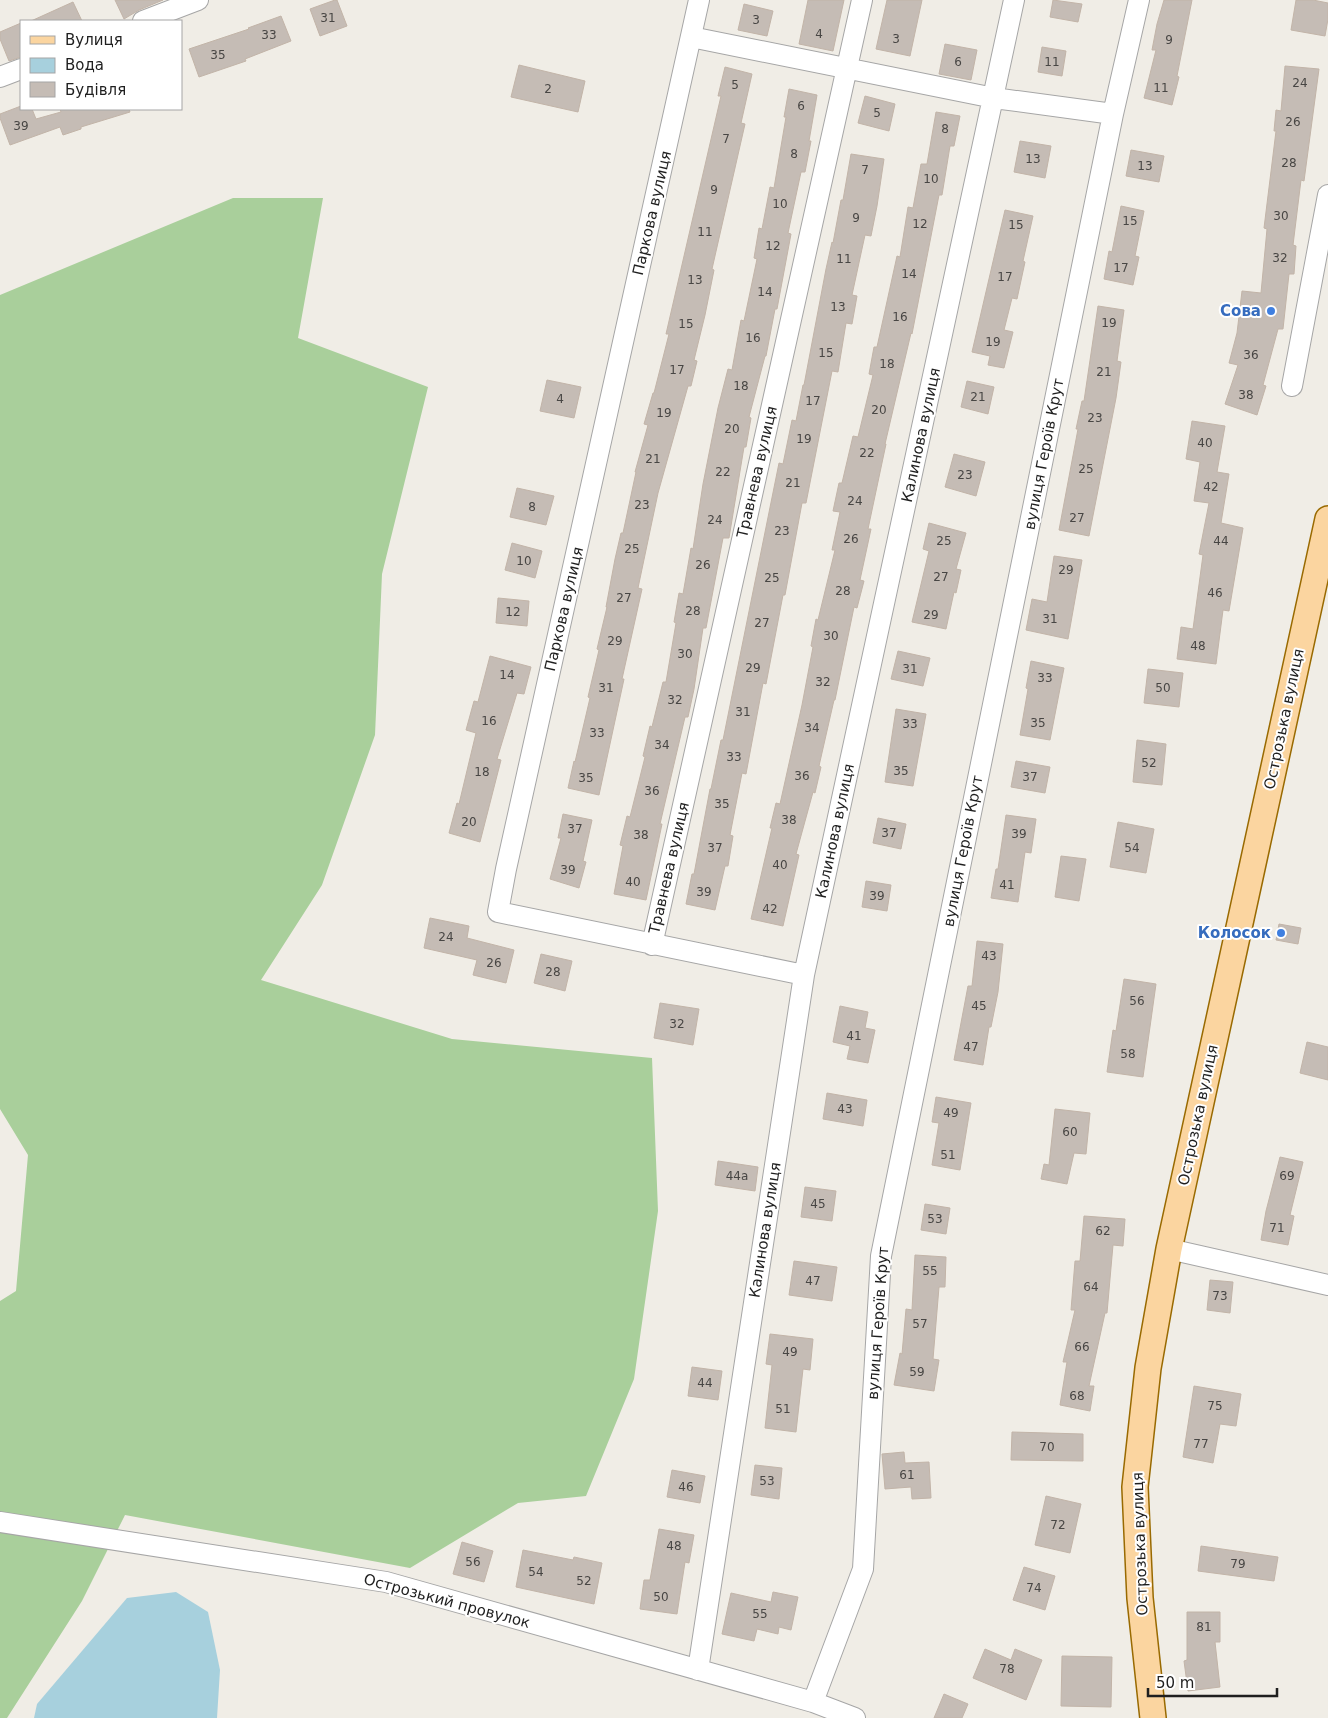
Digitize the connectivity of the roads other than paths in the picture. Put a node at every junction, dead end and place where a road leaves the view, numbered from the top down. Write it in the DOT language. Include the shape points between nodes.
graph roads {
  1 [pos="198,0"];
  2 [pos="699,0"];
  3 [pos="862,0"];
  4 [pos="1014,0"];
  5 [pos="1139,0"];
  6 [pos="146,20"];
  7 [pos="691,37"];
  8 [pos="847,68"];
  9 [pos="20,69"];
  10 [pos="0,77"];
  11 [pos="994,98"];
  12 [pos="1113,114"];
  13 [pos="1328,195"];
  14 [pos="1292,386"];
  15 [pos="1328,519"];
  16 [pos="652,945"];
  17 [pos="804,975"];
  18 [pos="1169,1249"];
  19 [pos="1328,1285"];
  20 [pos="0,1522"];
  21 [pos="698,1670"];
  22 [pos="813,1702"];
  23 [pos="855,1718"];
  24 [pos="1152,1718"];
  1 -- 6 [label="street"];
  2 -- 7 [label="street, Паркова вулиця"];
  3 -- 8 [label="street, Травнева вулиця"];
  4 -- 11 [label="street, Калинова вулиця"];
  5 -- 12 [label="street, вулиця Героїв Крут"];
  7 -- 8 [label="street"];
  7 -- 16 [label="street, Паркова вулиця" via="498,912"];
  8 -- 11 [label="street"];
  8 -- 16 [label="street, Травнева вулиця"];
  9 -- 10 [label="street"];
  11 -- 12 [label="street"];
  11 -- 17 [label="street, Калинова вулиця"];
  12 -- 22 [label="street, вулиця Героїв Крут" via="881,1256 863,1569"];
  13 -- 14 [label="street"];
  15 -- 18 [label="main road, Острозька вулиця"];
  16 -- 17 [label="street, Паркова вулиця"];
  17 -- 21 [label="street, Калинова вулиця"];
  18 -- 19 [label="street"];
  18 -- 24 [label="main road, Острозька вулиця" via="1148,1368 1136,1487 1140,1598"];
  20 -- 21 [label="street, Острозький провулок" via="386,1582"];
  21 -- 22 [label="street, Острозький провулок"];
  22 -- 23 [label="street, Острозький провулок"];
}
